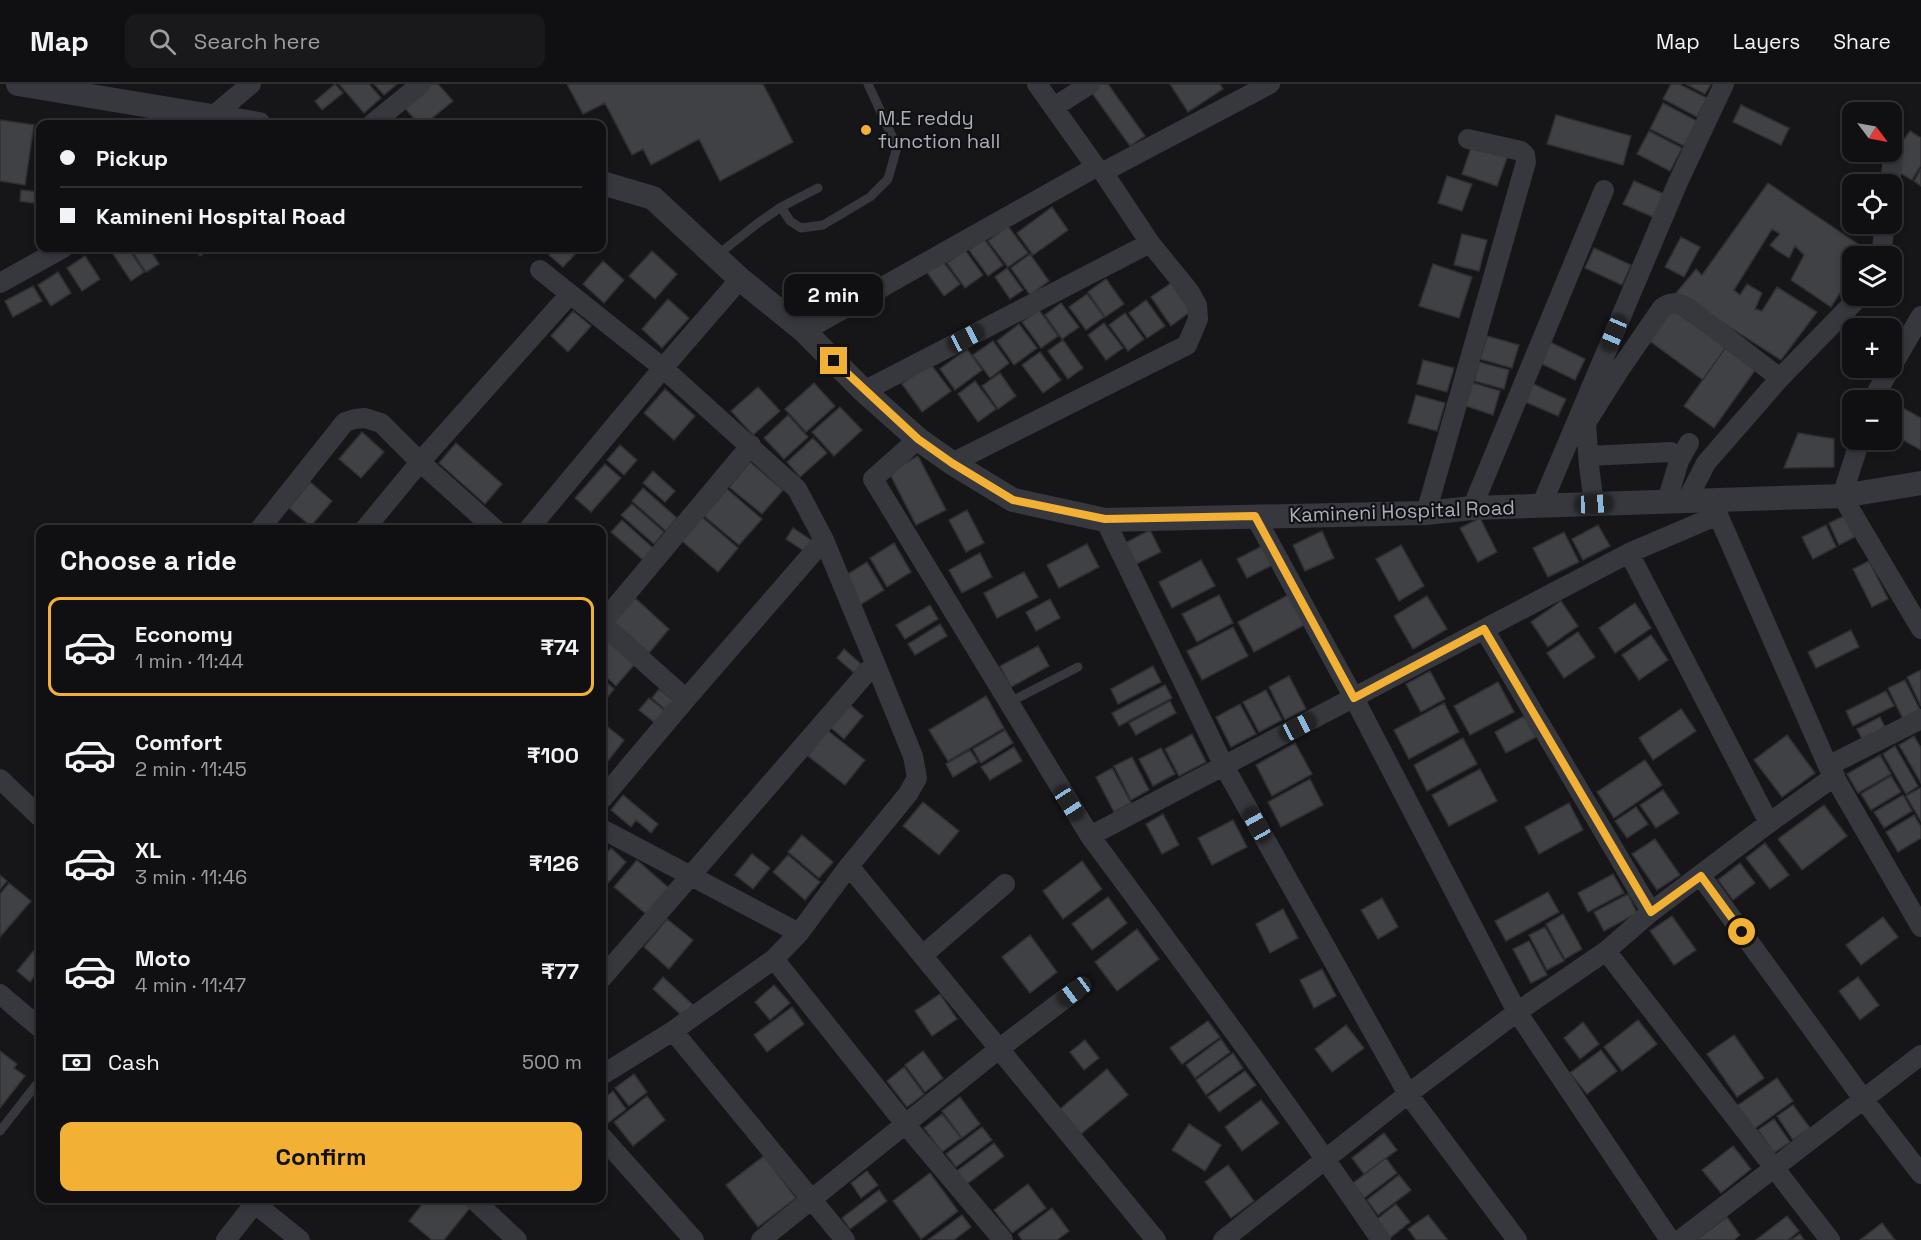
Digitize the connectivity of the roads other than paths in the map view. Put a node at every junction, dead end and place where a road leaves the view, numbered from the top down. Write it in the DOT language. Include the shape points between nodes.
graph roads {
  1 [pos="18,84"];
  2 [pos="251,84"];
  3 [pos="421,84"];
  4 [pos="868,84"];
  5 [pos="1037,84"];
  6 [pos="1090,84"];
  7 [pos="1270,84"];
  8 [pos="1724,84"];
  9 [pos="86,89"];
  10 [pos="1054,107"];
  11 [pos="213,117"];
  12 [pos="233,120"];
  13 [pos="377,120"];
  14 [pos="1468,139"];
  15 [pos="1099,170"];
  16 [pos="606,184"];
  17 [pos="818,188"];
  18 [pos="1604,190"];
  19 [pos="781,207"];
  20 [pos="1150,243"];
  21 [pos="56,252"];
  22 [pos="716,256"];
  23 [pos="540,270"];
  24 [pos="740,279"];
  25 [pos="0,283"];
  26 [pos="570,294"];
  27 [pos="1850,306"];
  28 [pos="1921,315"];
  29 [pos="804,332"];
  30 [pos="1902,348"];
  31 [pos="663,368"];
  32 [pos="1780,378"];
  33 [pos="864,390"];
  34 [pos="918,439"];
  35 [pos="1689,442"];
  36 [pos="750,445"];
  37 [pos="1857,450"];
  38 [pos="1671,452"];
  39 [pos="1588,456"];
  40 [pos="420,462"];
  41 [pos="952,463"];
  42 [pos="1921,483"];
  43 [pos="1842,496"];
  44 [pos="1677,500"];
  45 [pos="1594,504"];
  46 [pos="1541,506"];
  47 [pos="1718,507"];
  48 [pos="1472,508"];
  49 [pos="1426,513"];
  50 [pos="1255,516"];
  51 [pos="1105,519"];
  52 [pos="263,525"];
  53 [pos="368,525"];
  54 [pos="490,525"];
  55 [pos="532,525"];
  56 [pos="824,540"];
  57 [pos="1629,553"];
  58 [pos="606,618"];
  59 [pos="606,627"];
  60 [pos="1484,629"];
  61 [pos="1921,629"];
  62 [pos="875,663"];
  63 [pos="1078,667"];
  64 [pos="1354,698"];
  65 [pos="686,699"];
  66 [pos="1008,703"];
  67 [pos="1921,718"];
  68 [pos="1224,766"];
  69 [pos="1832,771"];
  70 [pos="0,779"];
  71 [pos="606,794"];
  72 [pos="36,813"];
  73 [pos="1769,823"];
  74 [pos="606,831"];
  75 [pos="1090,836"];
  76 [pos="849,866"];
  77 [pos="689,876"];
  78 [pos="1701,876"];
  79 [pos="1005,884"];
  80 [pos="1651,912"];
  81 [pos="1921,927"];
  82 [pos="799,933"];
  83 [pos="1606,951"];
  84 [pos="923,955"];
  85 [pos="774,958"];
  86 [pos="606,973"];
  87 [pos="1075,991"];
  88 [pos="0,994"];
  89 [pos="1517,1012"];
  90 [pos="36,1025"];
  91 [pos="673,1031"];
  92 [pos="1000,1048"];
  93 [pos="1921,1054"];
  94 [pos="606,1073"];
  95 [pos="36,1085"];
  96 [pos="1408,1094"];
  97 [pos="1864,1100"];
  98 [pos="906,1125"];
  99 [pos="0,1131"];
  100 [pos="606,1141"];
  101 [pos="1326,1160"];
  102 [pos="1775,1168"];
  103 [pos="1921,1174"];
  104 [pos="812,1199"];
  105 [pos="252,1203"];
  106 [pos="257,1203"];
  107 [pos="477,1203"];
  108 [pos="226,1240"];
  109 [pos="300,1240"];
  110 [pos="517,1240"];
  111 [pos="694,1240"];
  112 [pos="761,1240"];
  113 [pos="845,1240"];
  114 [pos="1003,1240"];
  115 [pos="1156,1240"];
  116 [pos="1223,1240"];
  117 [pos="1381,1240"];
  118 [pos="1517,1240"];
  119 [pos="1670,1240"];
  120 [pos="1680,1240"];
  121 [pos="1830,1240"];
  1 -- 9 [label="street"];
  2 -- 11 [label="street"];
  3 -- 13 [label="street"];
  4 -- 19 [label="lane" via="897,147 888,179 870,197 823,225 801,228"];
  5 -- 10 [label="street"];
  6 -- 10 [label="street"];
  7 -- 15 [label="street"];
  8 -- 46 [label="street" via="1673,193"];
  9 -- 11 [label="street"];
  10 -- 15 [label="street"];
  11 -- 12 [label="street"];
  14 -- 49 [label="street" via="1521,151 1526,162"];
  15 -- 20 [label="street"];
  15 -- 29 [label="street"];
  16 -- 22 [label="street, Kamineni Hospital Road" via="653,198"];
  17 -- 19 [label="lane"];
  18 -- 48 [label="street"];
  19 -- 22 [label="lane"];
  20 -- 33 [label="street"];
  20 -- 41 [label="street" via="1197,305 1198,320 1187,345"];
  21 -- 25 [label="street"];
  22 -- 24 [label="street, Kamineni Hospital Road"];
  23 -- 26 [label="street"];
  24 -- 29 [label="street, Kamineni Hospital Road"];
  24 -- 31 [label="street"];
  26 -- 31 [label="street"];
  26 -- 40 [label="street"];
  27 -- 32 [label="street"];
  28 -- 30 [label="street"];
  29 -- 33 [label="street, Kamineni Hospital Road"];
  31 -- 36 [label="street"];
  31 -- 55 [label="street"];
  32 -- 39 [label="street" via="1684,306 1669,303 1586,423"];
  32 -- 44 [label="street"];
  33 -- 34 [label="street, Kamineni Hospital Road"];
  34 -- 41 [label="street, Kamineni Hospital Road"];
  34 -- 66 [label="street" via="873,479"];
  35 -- 44 [label="street" via="1679,461"];
  36 -- 56 [label="street" via="797,489"];
  36 -- 58 [label="street"];
  37 -- 43 [label="street"];
  38 -- 39 [label="street"];
  39 -- 45 [label="street"];
  40 -- 52 [label="street" via="381,423 365,418 345,422"];
  40 -- 53 [label="street"];
  40 -- 54 [label="street"];
  41 -- 51 [label="street, Kamineni Hospital Road" via="1013,500"];
  42 -- 43 [label="street, Kamineni Hospital Road"];
  43 -- 47 [label="street, Kamineni Hospital Road"];
  43 -- 61 [label="street"];
  44 -- 45 [label="street, Kamineni Hospital Road"];
  44 -- 47 [label="street, Kamineni Hospital Road"];
  45 -- 46 [label="street, Kamineni Hospital Road"];
  46 -- 48 [label="street, Kamineni Hospital Road"];
  47 -- 57 [label="street"];
  47 -- 69 [label="street"];
  48 -- 49 [label="street, Kamineni Hospital Road"];
  49 -- 50 [label="street, Kamineni Hospital Road"];
  50 -- 51 [label="street, Kamineni Hospital Road"];
  50 -- 64 [label="street"];
  51 -- 68 [label="street"];
  56 -- 62 [label="street"];
  56 -- 65 [label="street"];
  57 -- 60 [label="street"];
  57 -- 73 [label="street"];
  59 -- 65 [label="street"];
  60 -- 64 [label="street"];
  60 -- 80 [label="street"];
  62 -- 76 [label="street" via="913,756 917,778 909,794"];
  62 -- 77 [label="street"];
  63 -- 66 [label="lane"];
  64 -- 68 [label="street"];
  64 -- 89 [label="street"];
  65 -- 71 [label="street"];
  66 -- 75 [label="street"];
  67 -- 69 [label="street"];
  68 -- 75 [label="street"];
  68 -- 96 [label="street"];
  69 -- 73 [label="street"];
  69 -- 81 [label="street"];
  70 -- 72 [label="street"];
  73 -- 78 [label="street"];
  74 -- 77 [label="street"];
  75 -- 101 [label="street"];
  76 -- 82 [label="street"];
  76 -- 84 [label="street"];
  77 -- 82 [label="street"];
  77 -- 86 [label="street"];
  78 -- 80 [label="street"];
  78 -- 97 [label="street"];
  79 -- 84 [label="street"];
  80 -- 83 [label="street"];
  82 -- 85 [label="street"];
  83 -- 89 [label="street"];
  83 -- 102 [label="street"];
  84 -- 92 [label="street"];
  85 -- 91 [label="street"];
  85 -- 98 [label="street"];
  87 -- 92 [label="street"];
  88 -- 90 [label="street"];
  89 -- 96 [label="street"];
  89 -- 119 [label="street"];
  91 -- 94 [label="street"];
  91 -- 104 [label="street"];
  92 -- 98 [label="street"];
  92 -- 115 [label="street"];
  93 -- 97 [label="street"];
  95 -- 99 [label="lane"];
  96 -- 101 [label="street"];
  96 -- 118 [label="street"];
  97 -- 102 [label="street"];
  97 -- 103 [label="street"];
  98 -- 104 [label="street"];
  98 -- 114 [label="street"];
  100 -- 111 [label="street"];
  101 -- 116 [label="street"];
  101 -- 117 [label="street"];
  102 -- 120 [label="street"];
  102 -- 121 [label="street"];
  104 -- 112 [label="street"];
  104 -- 113 [label="street"];
  105 -- 108 [label="street"];
  106 -- 109 [label="street"];
  107 -- 110 [label="street"];
}
